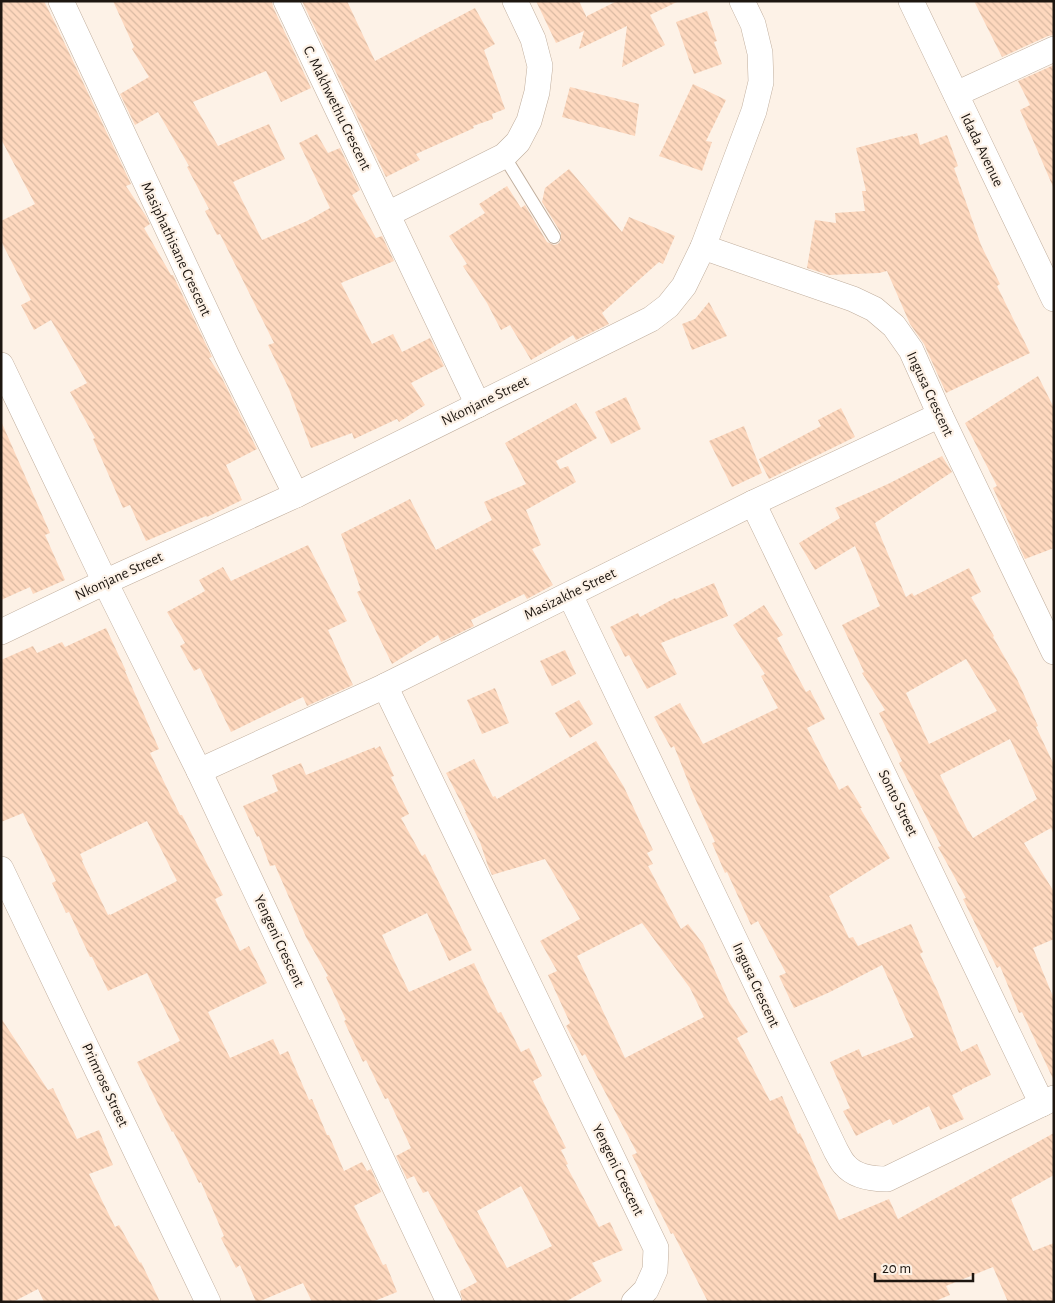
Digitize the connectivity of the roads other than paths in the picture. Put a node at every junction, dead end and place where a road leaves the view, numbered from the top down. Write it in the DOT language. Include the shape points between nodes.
graph roads {
  1 [pos="61,1"];
  2 [pos="286,1"];
  3 [pos="514,1"];
  4 [pos="742,1"];
  5 [pos="911,1"];
  6 [pos="1054,49"];
  7 [pos="956,94"];
  8 [pos="504,156"];
  9 [pos="388,214"];
  10 [pos="554,237"];
  11 [pos="702,247"];
  12 [pos="1054,299"];
  13 [pos="1,365"];
  14 [pos="478,404"];
  15 [pos="940,415"];
  16 [pos="296,495"];
  17 [pos="753,503"];
  18 [pos="105,582"];
  19 [pos="570,594"];
  20 [pos="1,632"];
  21 [pos="1054,652"];
  22 [pos="385,686"];
  23 [pos="199,771"];
  24 [pos="1,869"];
  25 [pos="1048,1101"];
  26 [pos="208,1302"];
  27 [pos="450,1302"];
  28 [pos="634,1302"];
  1 -- 16 [label="street, Masiphathisane Crescent" via="227,356"];
  2 -- 9 [label="street, C. Makhwethu Crescent"];
  3 -- 8 [label="street" via="532,39 540,66 529,121 518,142"];
  4 -- 11 [label="street, Nkonjane Street" via="753,24 760,53 761,82 754,111"];
  5 -- 7 [label="street, Idada Avenue"];
  6 -- 7 [label="street"];
  7 -- 12 [label="street, Idada Avenue"];
  8 -- 9 [label="street"];
  8 -- 10 [label="lane"];
  9 -- 14 [label="street, C. Makhwethu Crescent"];
  11 -- 14 [label="street, Nkonjane Street" via="684,286 668,306 651,319"];
  11 -- 15 [label="street, Ingusa Crescent" via="874,309 894,326 911,350"];
  13 -- 18 [label="street"];
  14 -- 16 [label="street, Nkonjane Street"];
  15 -- 17 [label="street, Masizakhe Street"];
  15 -- 21 [label="street, Ingusa Crescent"];
  16 -- 18 [label="street, Nkonjane Street"];
  17 -- 19 [label="street, Masizakhe Street"];
  17 -- 25 [label="street, Sonto Street"];
  18 -- 20 [label="street, Nkonjane Street"];
  18 -- 23 [label="street, Yengeni Crescent"];
  19 -- 22 [label="street, Masizakhe Street"];
  19 -- 25 [label="street, Ingusa Crescent" via="846,1166 872,1179 887,1179"];
  22 -- 23 [label="street, Masizakhe Street"];
  22 -- 28 [label="street, Yengeni Crescent" via="656,1248 655,1270 646,1290"];
  23 -- 27 [label="street, Yengeni Crescent"];
  24 -- 26 [label="street, Primrose Street"];
}
